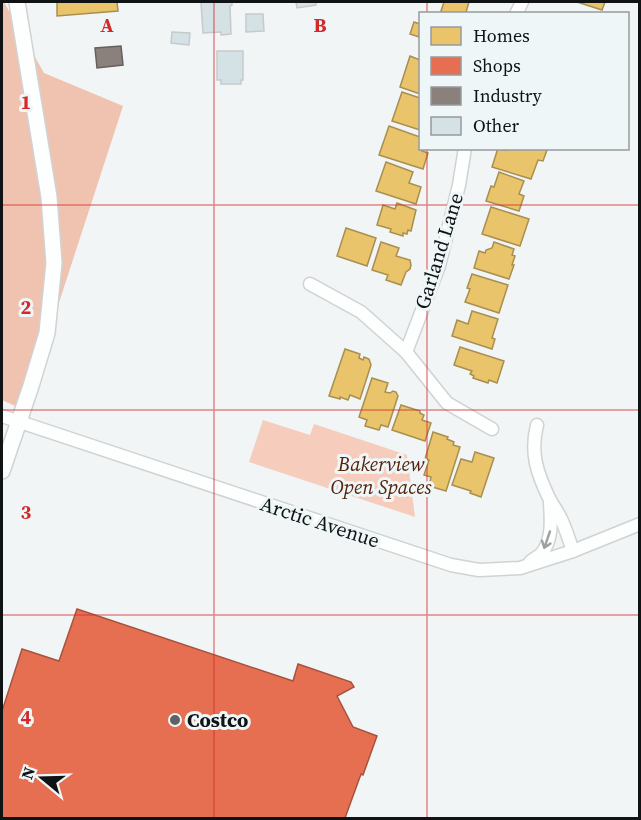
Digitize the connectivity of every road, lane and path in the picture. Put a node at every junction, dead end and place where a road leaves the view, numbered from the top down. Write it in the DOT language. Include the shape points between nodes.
graph roads {
  1 [pos="17,2"];
  2 [pos="465,150"];
  3 [pos="310,284"];
  4 [pos="406,352"];
  5 [pos="2,416"];
  6 [pos="18,422"];
  7 [pos="537,424"];
  8 [pos="492,429"];
  9 [pos="2,471"];
  10 [pos="549,499"];
  11 [pos="639,524"];
  12 [pos="573,551"];
  13 [pos="520,568"];
  1 -- 6 [label="street" via="49,197 54,263 46,333"];
  2 -- 4 [label="street, Garland Lane" via="439,267"];
  3 -- 4 [label="street" via="361,312"];
  4 -- 8 [label="street" via="447,403"];
  5 -- 6 [label="street, Arctic Avenue"];
  6 -- 9 [label="street"];
  6 -- 13 [label="street, Arctic Avenue" via="451,565 479,570"];
  7 -- 10 [label="street" via="535,458"];
  10 -- 12 [label="street"];
  10 -- 13 [label="street, one-way" via="551,524 542,554"];
  11 -- 12 [label="street, Arctic Avenue"];
  12 -- 13 [label="street, Arctic Avenue"];
}
